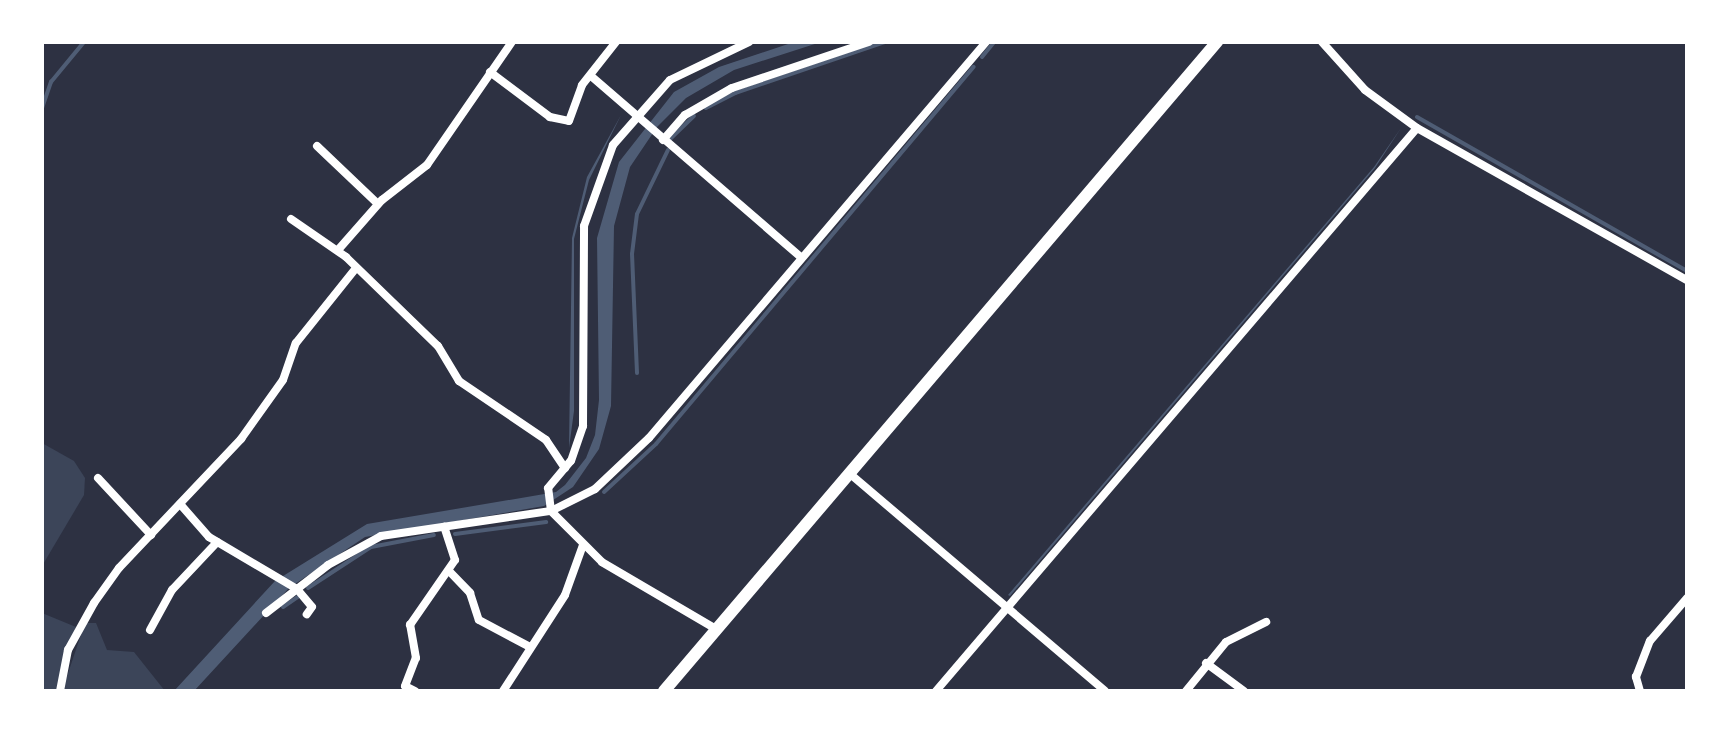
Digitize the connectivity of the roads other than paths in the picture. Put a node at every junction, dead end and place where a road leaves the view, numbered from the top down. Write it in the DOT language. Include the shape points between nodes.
graph roads {
  1 [pos="512,42"];
  2 [pos="616,42"];
  3 [pos="749,42"];
  4 [pos="869,42"];
  5 [pos="986,42"];
  6 [pos="1217,42"];
  7 [pos="1322,42"];
  8 [pos="490,72"];
  9 [pos="591,76"];
  10 [pos="634,116"];
  11 [pos="1417,128"];
  12 [pos="662,139"];
  13 [pos="317,146"];
  14 [pos="378,204"];
  15 [pos="291,219"];
  16 [pos="338,250"];
  17 [pos="801,257"];
  18 [pos="356,268"];
  19 [pos="1687,280"];
  20 [pos="565,468"];
  21 [pos="849,473"];
  22 [pos="98,478"];
  23 [pos="180,504"];
  24 [pos="551,508"];
  25 [pos="444,527"];
  26 [pos="151,535"];
  27 [pos="217,542"];
  28 [pos="583,545"];
  29 [pos="450,572"];
  30 [pos="297,589"];
  31 [pos="1687,598"];
  32 [pos="1008,608"];
  33 [pos="266,613"];
  34 [pos="307,614"];
  35 [pos="1266,622"];
  36 [pos="716,629"];
  37 [pos="150,630"];
  38 [pos="530,647"];
  39 [pos="1206,663"];
  40 [pos="1637,689"];
  41 [pos="60,691"];
  42 [pos="415,691"];
  43 [pos="503,691"];
  44 [pos="664,691"];
  45 [pos="936,691"];
  46 [pos="1105,691"];
  47 [pos="1186,691"];
  48 [pos="1244,691"];
  1 -- 8 [label="street"];
  2 -- 9 [label="street"];
  3 -- 10 [label="street" via="670,80"];
  4 -- 12 [label="street" via="732,88 685,115"];
  5 -- 17 [label="street"];
  6 -- 21 [label="main road"];
  7 -- 11 [label="street" via="1365,90"];
  8 -- 9 [label="street" via="550,117 569,121 582,85"];
  8 -- 14 [label="street" via="427,165"];
  9 -- 10 [label="street"];
  10 -- 12 [label="street"];
  10 -- 20 [label="street" via="613,145 584,226 585,404 577,445"];
  11 -- 19 [label="street"];
  11 -- 32 [label="street"];
  12 -- 17 [label="street"];
  13 -- 14 [label="street"];
  14 -- 16 [label="street"];
  15 -- 16 [label="street"];
  16 -- 18 [label="street"];
  17 -- 24 [label="street" via="649,438 595,489"];
  18 -- 20 [label="street" via="438,346 459,381 546,440"];
  18 -- 23 [label="street" via="296,343 283,380 243,436"];
  20 -- 24 [label="street" via="548,488"];
  21 -- 32 [label="street"];
  21 -- 36 [label="main road"];
  22 -- 26 [label="street"];
  23 -- 26 [label="street"];
  23 -- 27 [label="street"];
  24 -- 25 [label="street"];
  24 -- 28 [label="street"];
  25 -- 29 [label="street" via="455,560"];
  25 -- 30 [label="street" via="381,536"];
  26 -- 41 [label="street" via="94,603 68,650"];
  27 -- 30 [label="street"];
  27 -- 37 [label="street" via="172,590"];
  28 -- 36 [label="street" via="602,562"];
  28 -- 38 [label="street" via="565,595"];
  29 -- 38 [label="street" via="470,593 479,620"];
  29 -- 42 [label="street" via="410,625 416,658 405,686"];
  30 -- 33 [label="street"];
  30 -- 34 [label="street" via="312,607"];
  31 -- 40 [label="street" via="1650,641"];
  32 -- 45 [label="street"];
  32 -- 46 [label="street"];
  35 -- 39 [label="street" via="1226,642"];
  36 -- 44 [label="main road"];
  38 -- 43 [label="street"];
  39 -- 47 [label="street"];
  39 -- 48 [label="street"];
}
